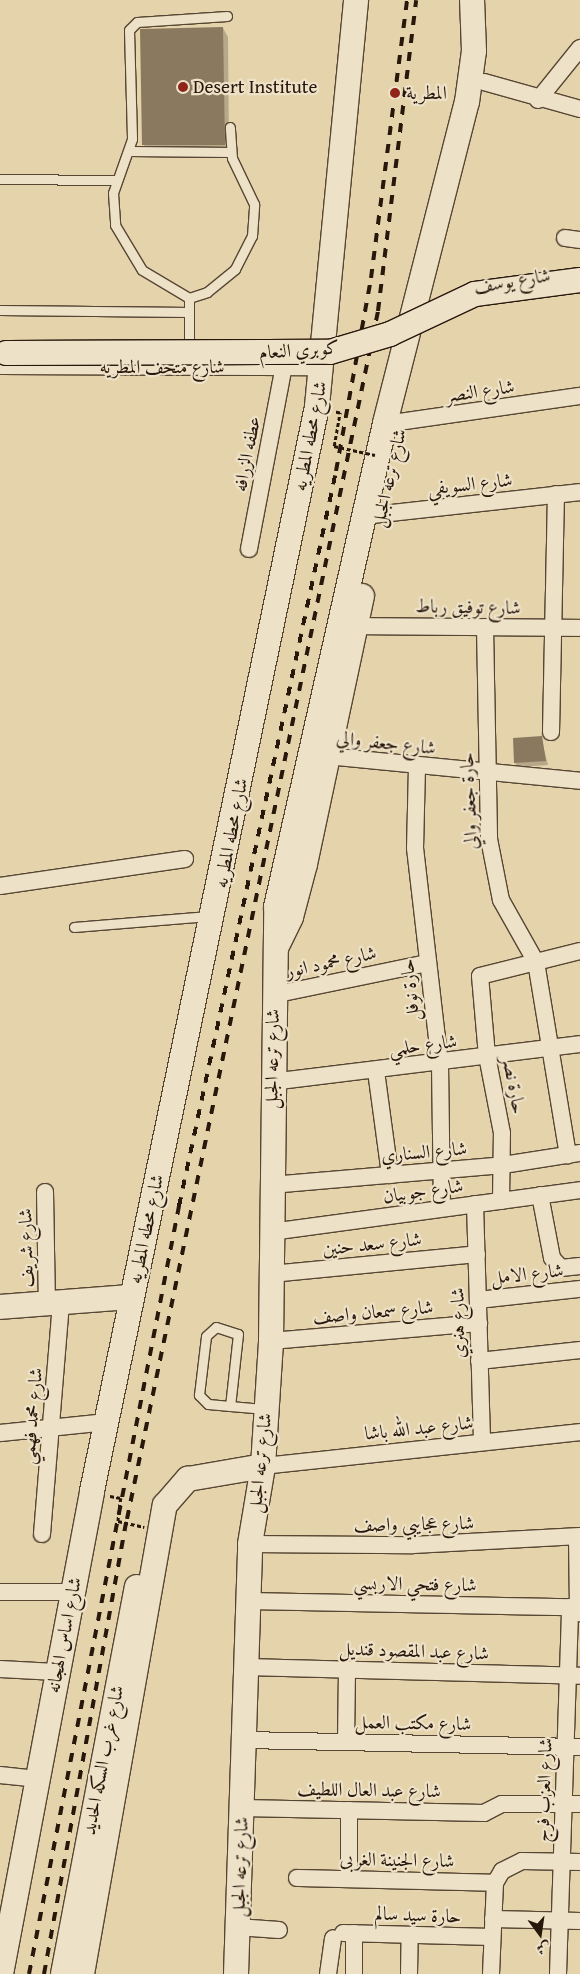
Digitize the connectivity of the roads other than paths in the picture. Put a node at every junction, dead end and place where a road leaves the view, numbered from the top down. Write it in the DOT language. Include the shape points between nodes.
graph roads {
  1 [pos="356,0"];
  2 [pos="472,0"];
  3 [pos="483,0"];
  4 [pos="227,16"];
  5 [pos="580,48"];
  6 [pos="484,82"];
  7 [pos="538,100"];
  8 [pos="580,109"];
  9 [pos="230,127"];
  10 [pos="130,151"];
  11 [pos="230,152"];
  12 [pos="0,179"];
  13 [pos="116,180"];
  14 [pos="580,280"];
  15 [pos="580,292"];
  16 [pos="189,298"];
  17 [pos="0,310"];
  18 [pos="189,312"];
  19 [pos="426,331"];
  20 [pos="2,358"];
  21 [pos="284,366"];
  22 [pos="189,367"];
  23 [pos="323,368"];
  24 [pos="580,396"];
  25 [pos="394,423"];
  26 [pos="580,492"];
  27 [pos="556,494"];
  28 [pos="372,515"];
  29 [pos="249,549"];
  30 [pos="355,626"];
  31 [pos="485,628"];
  32 [pos="555,628"];
  33 [pos="580,628"];
  34 [pos="551,732"];
  35 [pos="318,755"];
  36 [pos="417,767"];
  37 [pos="486,774"];
  38 [pos="580,781"];
  39 [pos="184,859"];
  40 [pos="0,886"];
  41 [pos="214,915"];
  42 [pos="74,926"];
  43 [pos="580,951"];
  44 [pos="536,962"];
  45 [pos="427,963"];
  46 [pos="273,995"];
  47 [pos="580,1044"];
  48 [pos="551,1047"];
  49 [pos="487,1056"];
  50 [pos="440,1064"];
  51 [pos="376,1071"];
  52 [pos="271,1082"];
  53 [pos="574,1154"];
  54 [pos="503,1165"];
  55 [pos="442,1171"];
  56 [pos="390,1175"];
  57 [pos="271,1186"];
  58 [pos="580,1190"];
  59 [pos="45,1192"];
  60 [pos="540,1195"];
  61 [pos="501,1201"];
  62 [pos="475,1204"];
  63 [pos="442,1208"];
  64 [pos="271,1232"];
  65 [pos="477,1254"];
  66 [pos="580,1266"];
  67 [pos="271,1274"];
  68 [pos="580,1289"];
  69 [pos="131,1296"];
  70 [pos="478,1300"];
  71 [pos="54,1303"];
  72 [pos="0,1307"];
  73 [pos="478,1323"];
  74 [pos="271,1341"];
  75 [pos="580,1350"];
  76 [pos="479,1361"];
  77 [pos="230,1406"];
  78 [pos="267,1409"];
  79 [pos="106,1422"];
  80 [pos="51,1429"];
  81 [pos="580,1432"];
  82 [pos="0,1433"];
  83 [pos="482,1442"];
  84 [pos="263,1466"];
  85 [pos="42,1534"];
  86 [pos="578,1536"];
  87 [pos="250,1544"];
  88 [pos="157,1550"];
  89 [pos="0,1592"];
  90 [pos="72,1592"];
  91 [pos="248,1601"];
  92 [pos="576,1610"];
  93 [pos="246,1667"];
  94 [pos="0,1669"];
  95 [pos="347,1670"];
  96 [pos="56,1672"];
  97 [pos="574,1675"];
  98 [pos="245,1740"];
  99 [pos="346,1742"];
  100 [pos="573,1746"];
  101 [pos="0,1775"];
  102 [pos="37,1779"];
  103 [pos="572,1803"];
  104 [pos="242,1808"];
  105 [pos="349,1810"];
  106 [pos="562,1862"];
  107 [pos="580,1862"];
  108 [pos="498,1877"];
  109 [pos="297,1878"];
  110 [pos="349,1879"];
  111 [pos="493,1919"];
  112 [pos="560,1920"];
  113 [pos="580,1921"];
  114 [pos="237,1927"];
  115 [pos="279,1930"];
  116 [pos="343,1935"];
  117 [pos="410,1935"];
  118 [pos="492,1938"];
  119 [pos="1,1974"];
  120 [pos="63,1974"];
  121 [pos="82,1974"];
  122 [pos="236,1974"];
  123 [pos="328,1974"];
  124 [pos="354,1974"];
  125 [pos="409,1974"];
  126 [pos="491,1974"];
  127 [pos="558,1974"];
  1 -- 23 [label="street, شارع محطه المطريه"];
  2 -- 25 [label="street, شارع ترعه الجبل" via="474,51 467,102"];
  3 -- 6 [label="street, شارع ترعه الجبل"];
  4 -- 10 [label="lane" via="132,26"];
  5 -- 7 [label="street"];
  6 -- 7 [label="street"];
  6 -- 19 [label="street, شارع ترعه الجبل"];
  7 -- 8 [label="street"];
  9 -- 11 [label="lane"];
  10 -- 11 [label="lane"];
  10 -- 13 [label="lane"];
  11 -- 16 [label="lane" via="250,189 252,236 229,275"];
  12 -- 13 [label="lane"];
  13 -- 16 [label="lane" via="115,225 130,256 156,282"];
  14 -- 20 [label="street, كوبري النعام, bridge" via="475,294 390,334 330,352"];
  15 -- 19 [label="street, شارع يوسف" via="494,301"];
  16 -- 18 [label="lane"];
  17 -- 18 [label="lane"];
  18 -- 22 [label="lane"];
  19 -- 25 [label="street, شارع ترعه الجبل"];
  20 -- 22 [label="street, شارع متحف المطريه"];
  21 -- 22 [label="street, شارع متحف المطريه"];
  21 -- 23 [label="street, شارع متحف المطريه"];
  21 -- 29 [label="street, عطفه الزرافه"];
  23 -- 41 [label="street, شارع محطه المطريه"];
  24 -- 25 [label="street, شارع النصر"];
  25 -- 28 [label="street, شارع ترعه الجبل"];
  26 -- 27 [label="street, شارع السويفي"];
  27 -- 28 [label="street, شارع السويفي"];
  27 -- 32 [label="street"];
  28 -- 30 [label="street, شارع ترعه الجبل"];
  28 -- 35 [label="street, شارع ترعه الجبل"];
  30 -- 31 [label="street, شارع توفيق رباط"];
  30 -- 35 [label="street, شارع ترعه الجبل"];
  31 -- 32 [label="street, شارع توفيق رباط"];
  31 -- 37 [label="street, حارة جعفر والي"];
  32 -- 33 [label="street, شارع توفيق رباط"];
  32 -- 34 [label="street"];
  35 -- 36 [label="street, شارع جعفر والي"];
  35 -- 46 [label="street, شارع ترعه الجبل" via="276,907"];
  36 -- 37 [label="street, شارع جعفر والي"];
  36 -- 45 [label="street, حارة نوفل" via="415,848"];
  37 -- 38 [label="street, شارع جعفر والي"];
  37 -- 44 [label="street, حارة جعفر والي" via="489,839 502,900"];
  39 -- 40 [label="street"];
  41 -- 42 [label="lane"];
  41 -- 69 [label="street, شارع محطه المطريه"];
  43 -- 44 [label="street"];
  44 -- 48 [label="street, حارة جعفر والي"];
  44 -- 49 [label="street, حارة نصر" via="480,976"];
  45 -- 46 [label="street, شارع محمود انور"];
  45 -- 50 [label="street, حارة نوفل"];
  46 -- 52 [label="street, شارع ترعه الجبل"];
  47 -- 48 [label="street, شارع حلمي"];
  48 -- 49 [label="street, شارع حلمي"];
  48 -- 53 [label="street, حارة جعفر والي"];
  49 -- 50 [label="street, شارع حلمي"];
  49 -- 54 [label="street, حارة نصر" via="499,1107"];
  50 -- 51 [label="street, شارع حلمي"];
  50 -- 55 [label="street, حارة نوفل"];
  51 -- 52 [label="street, شارع حلمي"];
  51 -- 56 [label="street"];
  52 -- 57 [label="street, شارع ترعه الجبل"];
  53 -- 54 [label="street, شارع السناري"];
  54 -- 55 [label="street, شارع السناري"];
  54 -- 61 [label="street, حارة نصر"];
  55 -- 56 [label="street, شارع السناري"];
  55 -- 63 [label="street, حارة نوفل"];
  56 -- 57 [label="street, شارع السناري"];
  57 -- 64 [label="street, شارع ترعه الجبل"];
  58 -- 60 [label="street, شارع جوبيان"];
  59 -- 71 [label="street, شارع شريف"];
  60 -- 61 [label="street, شارع جوبيان"];
  60 -- 66 [label="street" via="552,1258 562,1268"];
  61 -- 62 [label="street, شارع جوبيان"];
  62 -- 63 [label="street, شارع جوبيان"];
  62 -- 65 [label="street, شارع هنري"];
  63 -- 64 [label="street, شارع جوبيان"];
  64 -- 67 [label="street, شارع ترعه الجبل"];
  65 -- 67 [label="street, شارع سعد حنين"];
  65 -- 70 [label="street, شارع هنري"];
  67 -- 74 [label="street, شارع ترعه الجبل"];
  68 -- 70 [label="street, شارع الامل"];
  69 -- 71 [label="street"];
  69 -- 79 [label="street, شارع اساس الهجانه"];
  70 -- 73 [label="street, شارع هنري"];
  71 -- 72 [label="street"];
  71 -- 80 [label="street, شارع محمد فهمي"];
  73 -- 74 [label="street, شارع سمعان واصف"];
  73 -- 76 [label="street, شارع هنري"];
  74 -- 78 [label="street, شارع ترعه الجبل"];
  75 -- 76 [label="street"];
  76 -- 83 [label="street, شارع هنري"];
  77 -- 77 [label="lane" via="208,1404 199,1395 206,1336 213,1327 231,1328 238,1334"];
  77 -- 78 [label="lane"];
  78 -- 84 [label="street, شارع ترعه الجبل"];
  79 -- 80 [label="street"];
  79 -- 90 [label="street, شارع اساس الهجانه"];
  80 -- 82 [label="street"];
  80 -- 85 [label="street, شارع محمد فهمي"];
  81 -- 83 [label="street, شارع عبد الله باشا"];
  83 -- 84 [label="street, شارع عبد الله باشا"];
  84 -- 87 [label="street, شارع ترعه الجبل"];
  84 -- 88 [label="street, شارع غرب السكه الحديد" via="199,1476 178,1486 165,1505"];
  86 -- 87 [label="street, شارع عجايبي واصف" via="414,1544"];
  86 -- 92 [label="street, شارع العزب فرج"];
  87 -- 91 [label="street, شارع ترعه الجبل"];
  88 -- 120 [label="street, شارع غرب السكه الحديد" via="137,1585 132,1605"];
  88 -- 121 [label="street, شارع غرب السكه الحديد"];
  89 -- 90 [label="street"];
  90 -- 96 [label="street, شارع اساس الهجانه"];
  91 -- 92 [label="street, شارع فتحي الاربسي"];
  91 -- 93 [label="street, شارع ترعه الجبل"];
  92 -- 97 [label="street, شارع العزب فرج"];
  93 -- 95 [label="street, شارع عبد المقصود قنديل"];
  93 -- 98 [label="street, شارع ترعه الجبل"];
  94 -- 96 [label="street"];
  95 -- 97 [label="street, شارع عبد المقصود قنديل"];
  95 -- 99 [label="street"];
  96 -- 102 [label="street, شارع اساس الهجانه"];
  97 -- 100 [label="street, شارع العزب فرج"];
  98 -- 99 [label="street, شارع مكتب العمل"];
  98 -- 104 [label="street, شارع ترعه الجبل"];
  99 -- 100 [label="street, شارع مكتب العمل"];
  100 -- 103 [label="street, شارع العزب فرج"];
  101 -- 102 [label="street"];
  102 -- 119 [label="street, شارع اساس الهجانه"];
  103 -- 105 [label="street, شارع عبد العال اللطيف" via="502,1804 494,1810"];
  103 -- 106 [label="street, شارع العزب فرج"];
  104 -- 105 [label="street, شارع عبد العال اللطيف"];
  104 -- 114 [label="street, شارع ترعه الجبل"];
  105 -- 110 [label="street"];
  106 -- 107 [label="street"];
  106 -- 108 [label="street" via="522,1861"];
  106 -- 112 [label="street, شارع العزب فرج"];
  108 -- 110 [label="street, شارع الجنينة الغربى"];
  108 -- 111 [label="street"];
  109 -- 110 [label="street, شارع الجنينة الغربى"];
  111 -- 112 [label="street"];
  111 -- 118 [label="street"];
  112 -- 113 [label="street"];
  112 -- 127 [label="street, شارع العزب فرج"];
  114 -- 115 [label="street"];
  114 -- 122 [label="street, شارع ترعه الجبل"];
  116 -- 117 [label="street, حارة سيد سالم"];
  116 -- 123 [label="street"];
  116 -- 124 [label="street"];
  117 -- 118 [label="street, حارة سيد سالم"];
  117 -- 125 [label="street"];
  118 -- 126 [label="street"];
}
